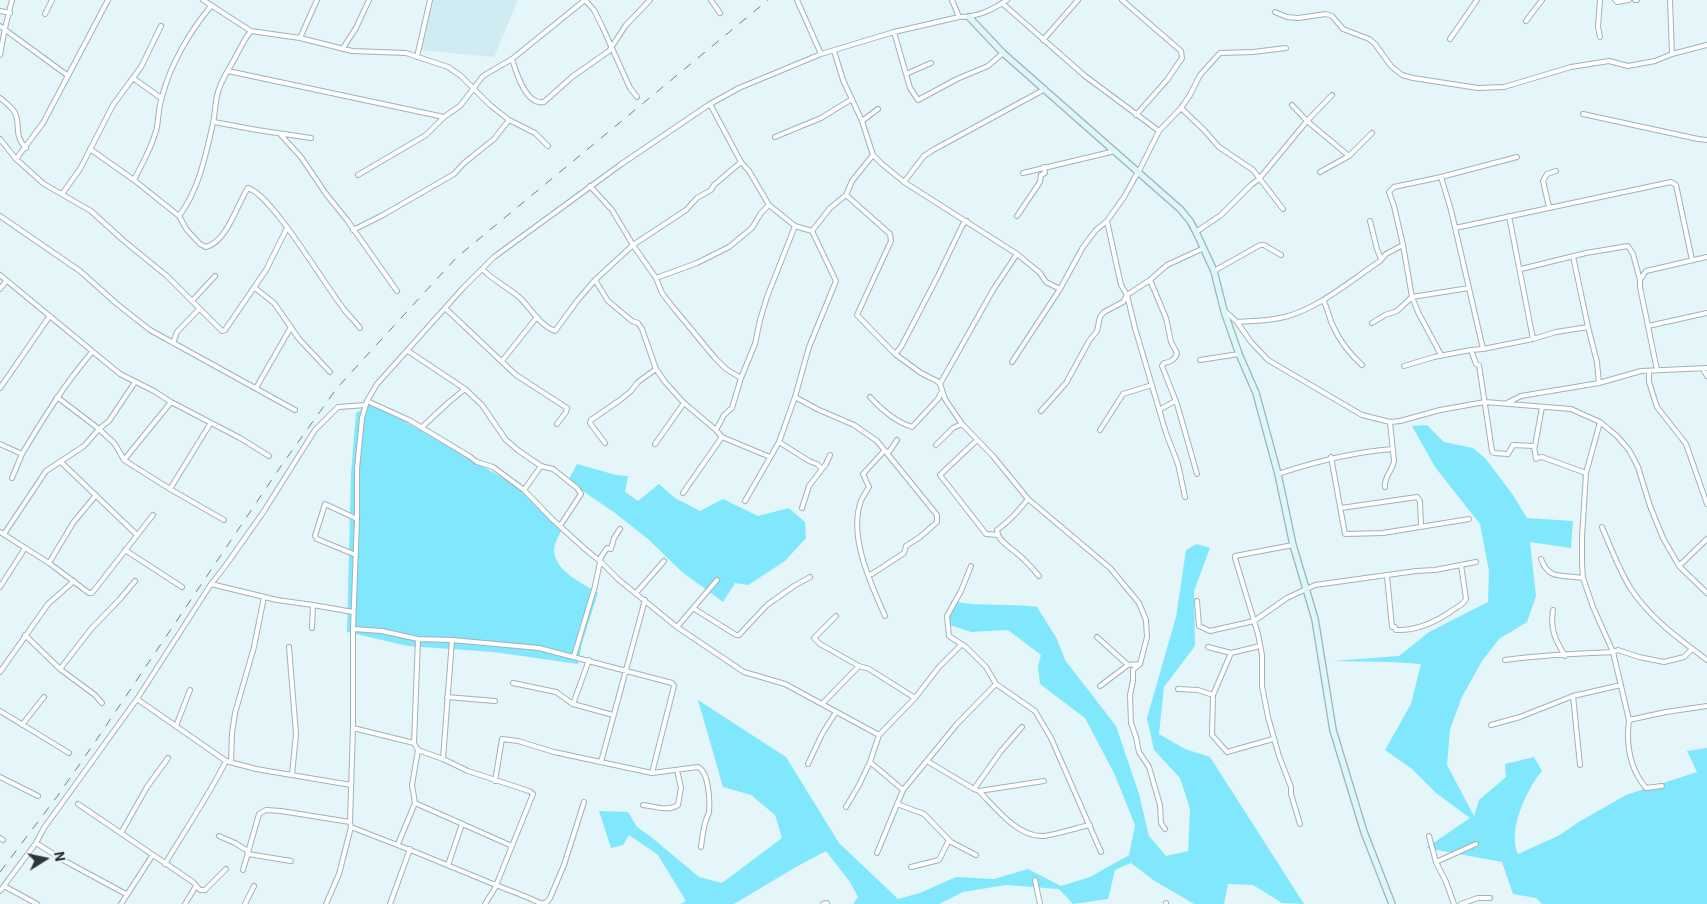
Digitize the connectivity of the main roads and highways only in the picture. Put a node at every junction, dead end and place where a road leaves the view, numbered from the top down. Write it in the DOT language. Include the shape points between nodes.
graph roads {
  1 [pos="969,17"];
  2 [pos="1392,904"];
  1 -- 2 [label="main road" via="1003,53 1180,209 1204,248 1239,354 1256,393 1293,545 1317,626 1333,730 1364,832"];
}
